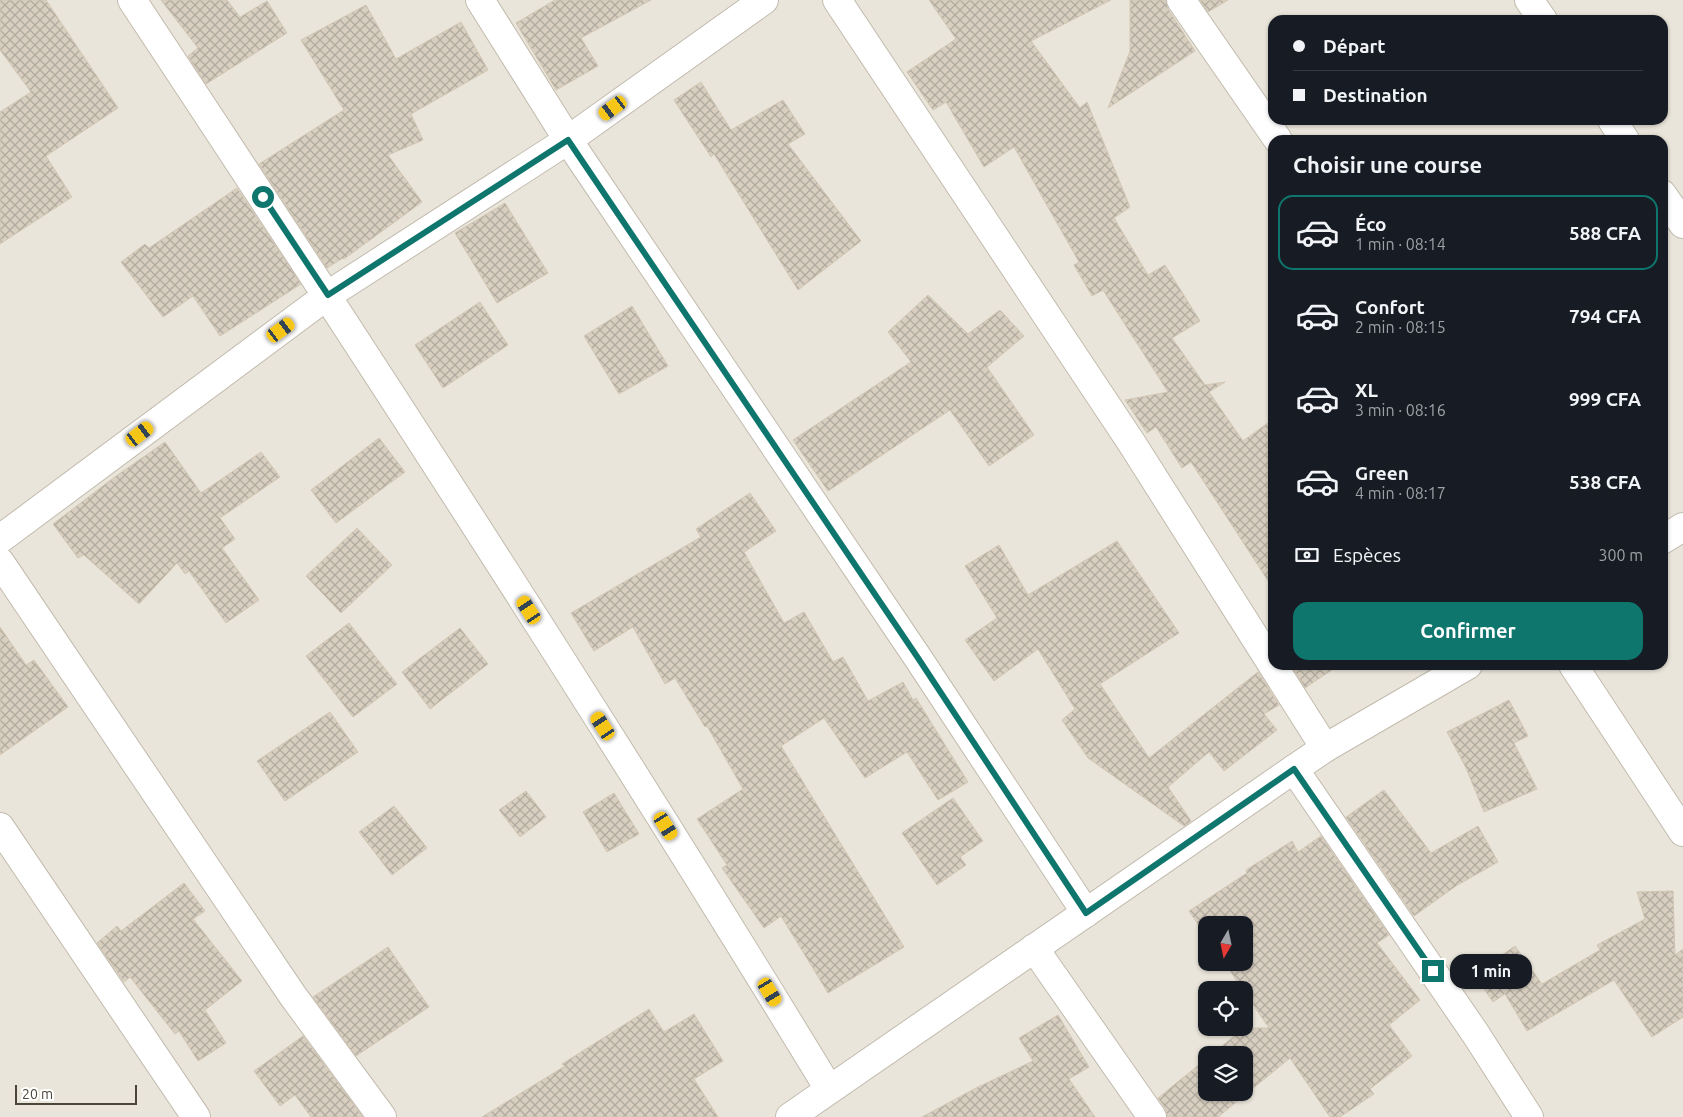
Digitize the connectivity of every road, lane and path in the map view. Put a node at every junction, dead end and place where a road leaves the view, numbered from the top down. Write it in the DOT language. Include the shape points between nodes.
graph roads {
  1 [pos="132,0"];
  2 [pos="480,0"];
  3 [pos="764,0"];
  4 [pos="837,0"];
  5 [pos="1181,0"];
  6 [pos="1529,0"];
  7 [pos="1540,15"];
  8 [pos="1275,135"];
  9 [pos="568,140"];
  10 [pos="1668,203"];
  11 [pos="1683,224"];
  12 [pos="328,295"];
  13 [pos="1683,527"];
  14 [pos="1668,536"];
  15 [pos="0,539"];
  16 [pos="0,562"];
  17 [pos="1268,658"];
  18 [pos="1276,670"];
  19 [pos="1459,670"];
  20 [pos="1576,670"];
  21 [pos="1325,748"];
  22 [pos="1294,769"];
  23 [pos="0,827"];
  24 [pos="1683,832"];
  25 [pos="1086,913"];
  26 [pos="1034,948"];
  27 [pos="829,1089"];
  28 [pos="196,1117"];
  29 [pos="382,1117"];
  30 [pos="790,1117"];
  31 [pos="1152,1117"];
  32 [pos="1529,1117"];
  1 -- 12 [label="street"];
  2 -- 9 [label="street"];
  3 -- 9 [label="street"];
  4 -- 17 [label="street" via="1131,442"];
  5 -- 8 [label="street"];
  6 -- 7 [label="street"];
  9 -- 12 [label="street"];
  9 -- 25 [label="street"];
  10 -- 11 [label="street"];
  12 -- 15 [label="street"];
  12 -- 27 [label="street" via="635,776"];
  13 -- 14 [label="street"];
  16 -- 29 [label="street" via="293,996"];
  18 -- 21 [label="street"];
  19 -- 21 [label="street"];
  20 -- 24 [label="street"];
  21 -- 22 [label="street"];
  22 -- 25 [label="street"];
  22 -- 32 [label="street" via="1470,1025"];
  23 -- 28 [label="street"];
  25 -- 26 [label="street"];
  26 -- 27 [label="street"];
  26 -- 31 [label="street"];
  27 -- 30 [label="street"];
}
